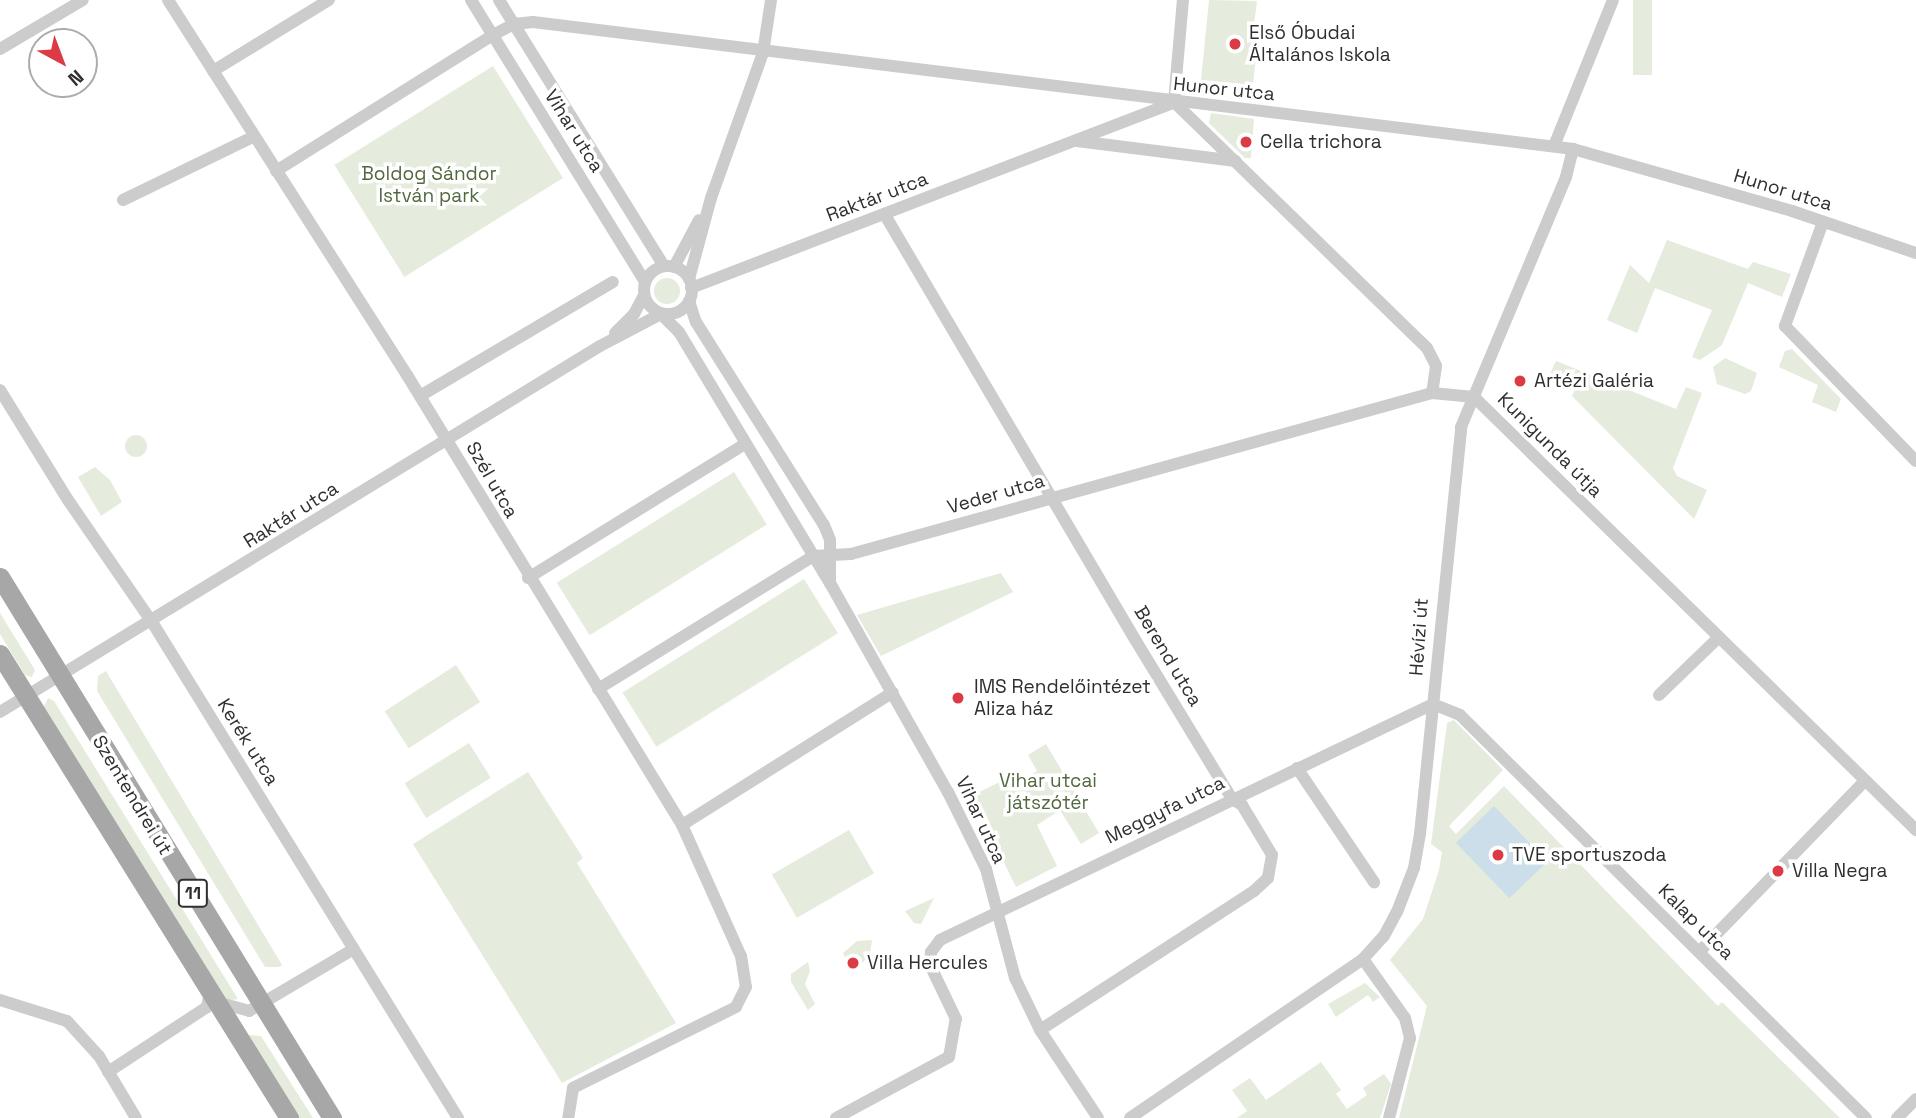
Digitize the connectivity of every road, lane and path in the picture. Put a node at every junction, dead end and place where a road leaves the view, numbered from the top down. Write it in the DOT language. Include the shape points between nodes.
graph roads {
  1 [pos="83,0"];
  2 [pos="168,0"];
  3 [pos="329,0"];
  4 [pos="471,0"];
  5 [pos="499,0"];
  6 [pos="771,0"];
  7 [pos="1183,0"];
  8 [pos="1613,0"];
  9 [pos="514,24"];
  10 [pos="493,36"];
  11 [pos="0,49"];
  12 [pos="763,53"];
  13 [pos="213,71"];
  14 [pos="1174,102"];
  15 [pos="253,136"];
  16 [pos="1075,141"];
  17 [pos="1554,146"];
  18 [pos="1573,149"];
  19 [pos="1236,161"];
  20 [pos="276,171"];
  21 [pos="710,198"];
  22 [pos="124,200"];
  23 [pos="885,215"];
  24 [pos="1823,222"];
  25 [pos="1916,253"];
  26 [pos="669,267"];
  27 [pos="612,282"];
  28 [pos="690,283"];
  29 [pos="644,288"];
  30 [pos="689,301"];
  31 [pos="661,314"];
  32 [pos="600,346"];
  33 [pos="0,390"];
  34 [pos="1432,393"];
  35 [pos="420,396"];
  36 [pos="1474,397"];
  37 [pos="447,440"];
  38 [pos="745,444"];
  39 [pos="1916,461"];
  40 [pos="1055,498"];
  41 [pos="813,556"];
  42 [pos="830,556"];
  43 [pos="0,578"];
  44 [pos="528,578"];
  45 [pos="830,583"];
  46 [pos="152,622"];
  47 [pos="1717,639"];
  48 [pos="0,654"];
  49 [pos="60,676"];
  50 [pos="598,690"];
  51 [pos="893,692"];
  52 [pos="1658,695"];
  53 [pos="26,697"];
  54 [pos="1433,704"];
  55 [pos="0,712"];
  56 [pos="1297,768"];
  57 [pos="1865,781"];
  58 [pos="1233,799"];
  59 [pos="682,825"];
  60 [pos="1916,830"];
  61 [pos="1374,882"];
  62 [pos="996,914"];
  63 [pos="352,950"];
  64 [pos="1699,952"];
  65 [pos="1363,959"];
  66 [pos="210,992"];
  67 [pos="0,1000"];
  68 [pos="262,1004"];
  69 [pos="1040,1030"];
  70 [pos="108,1072"];
  71 [pos="1916,1099"];
  72 [pos="136,1118"];
  73 [pos="289,1118"];
  74 [pos="332,1118"];
  75 [pos="458,1118"];
  76 [pos="568,1118"];
  77 [pos="836,1118"];
  78 [pos="1098,1118"];
  79 [pos="1130,1118"];
  80 [pos="1389,1118"];
  81 [pos="1866,1118"];
  82 [pos="1897,1118"];
  1 -- 11 [label="street"];
  2 -- 13 [label="street, Szél utca"];
  3 -- 13 [label="street"];
  4 -- 10 [label="street, Vihar utca"];
  5 -- 9 [label="street, Vihar utca"];
  6 -- 12 [label="street"];
  7 -- 14 [label="street"];
  8 -- 17 [label="street"];
  9 -- 10 [label="street"];
  9 -- 12 [label="street, Hunor utca" via="533,22"];
  9 -- 26 [label="street, Vihar utca"];
  10 -- 20 [label="street"];
  10 -- 29 [label="street, Vihar utca"];
  12 -- 14 [label="street, Hunor utca"];
  12 -- 21 [label="street"];
  13 -- 15 [label="street, Szél utca"];
  14 -- 16 [label="street, Raktár utca"];
  14 -- 17 [label="street, Hunor utca"];
  14 -- 19 [label="street"];
  15 -- 20 [label="street, Szél utca"];
  15 -- 22 [label="street"];
  16 -- 19 [label="street, Raktár utca"];
  16 -- 23 [label="street, Raktár utca"];
  17 -- 18 [label="street, Hunor utca"];
  18 -- 24 [label="street, Hunor utca"];
  18 -- 36 [label="street, Hévízi út" via="1566,177"];
  19 -- 34 [label="street" via="1427,348 1436,366"];
  20 -- 35 [label="street, Szél utca"];
  21 -- 26 [label="street"];
  21 -- 28 [label="street"];
  23 -- 28 [label="street, Raktár utca"];
  23 -- 40 [label="street, Berend utca"];
  24 -- 25 [label="street, Hunor utca"];
  24 -- 39 [label="street" via="1785,326"];
  26 -- 28 [label="street"];
  26 -- 29 [label="street"];
  27 -- 35 [label="street"];
  28 -- 30 [label="street"];
  29 -- 31 [label="street" via="649,306"];
  29 -- 32 [label="street, Raktár utca" via="625,324"];
  30 -- 31 [label="street" via="672,314"];
  30 -- 42 [label="street" via="696,322 824,525"];
  31 -- 32 [label="street, Raktár utca"];
  31 -- 38 [label="street, Vihar utca" via="679,332"];
  32 -- 37 [label="street, Raktár utca"];
  33 -- 46 [label="street, Kerék utca"];
  34 -- 36 [label="street, Kunigunda útja"];
  34 -- 40 [label="street, Veder utca"];
  35 -- 37 [label="street, Szél utca"];
  36 -- 47 [label="street, Kunigunda útja"];
  36 -- 54 [label="street, Hévízi út" via="1461,427"];
  37 -- 44 [label="street, Szél utca"];
  37 -- 46 [label="street, Raktár utca"];
  38 -- 41 [label="street, Vihar utca"];
  38 -- 44 [label="street"];
  40 -- 42 [label="street, Veder utca"];
  40 -- 58 [label="street, Berend utca"];
  41 -- 42 [label="street, Veder utca"];
  41 -- 45 [label="street, Vihar utca"];
  41 -- 50 [label="street"];
  42 -- 45 [label="street"];
  43 -- 49 [label="main road, Szentendrei út / 11"];
  44 -- 50 [label="street, Szél utca"];
  45 -- 51 [label="street, Vihar utca"];
  46 -- 49 [label="street, Raktár utca"];
  46 -- 63 [label="street, Kerék utca"];
  47 -- 52 [label="street"];
  47 -- 57 [label="street, Kunigunda útja"];
  48 -- 53 [label="main road, Szentendrei út / 11"];
  49 -- 53 [label="street, Raktár utca"];
  49 -- 68 [label="main road, Szentendrei út / 11"];
  50 -- 59 [label="street, Szél utca"];
  51 -- 59 [label="street"];
  51 -- 62 [label="street, Vihar utca" via="986,869"];
  53 -- 55 [label="street, Raktár utca"];
  53 -- 66 [label="main road, Szentendrei út / 11"];
  54 -- 56 [label="street, Meggyfa utca"];
  54 -- 64 [label="street, Kalap utca" via="1460,715"];
  54 -- 65 [label="street, Hévízi út" via="1414,868 1384,936"];
  56 -- 58 [label="street, Meggyfa utca"];
  56 -- 61 [label="street"];
  57 -- 60 [label="street, Kunigunda útja"];
  57 -- 64 [label="street"];
  58 -- 62 [label="street, Meggyfa utca"];
  58 -- 69 [label="street, Berend utca" via="1266,840 1272,855 1268,878"];
  59 -- 76 [label="street, Szél utca" via="741,956 744,995 728,1013 573,1088"];
  62 -- 69 [label="street, Vihar utca" via="1015,978"];
  62 -- 77 [label="street, Meggyfa utca" via="940,940 931,952 930,965 956,1019 949,1057"];
  63 -- 68 [label="street"];
  63 -- 75 [label="street, Kerék utca"];
  64 -- 81 [label="street, Kalap utca"];
  65 -- 79 [label="street, Hévízi út"];
  65 -- 80 [label="street" via="1405,1018 1410,1038"];
  66 -- 68 [label="street" via="236,1010"];
  66 -- 70 [label="street" via="207,1007"];
  66 -- 73 [label="main road, Szentendrei út / 11"];
  67 -- 70 [label="street" via="67,1021"];
  68 -- 74 [label="main road, Szentendrei út / 11"];
  69 -- 78 [label="street, Vihar utca"];
  70 -- 72 [label="street"];
  71 -- 82 [label="street"];
}
